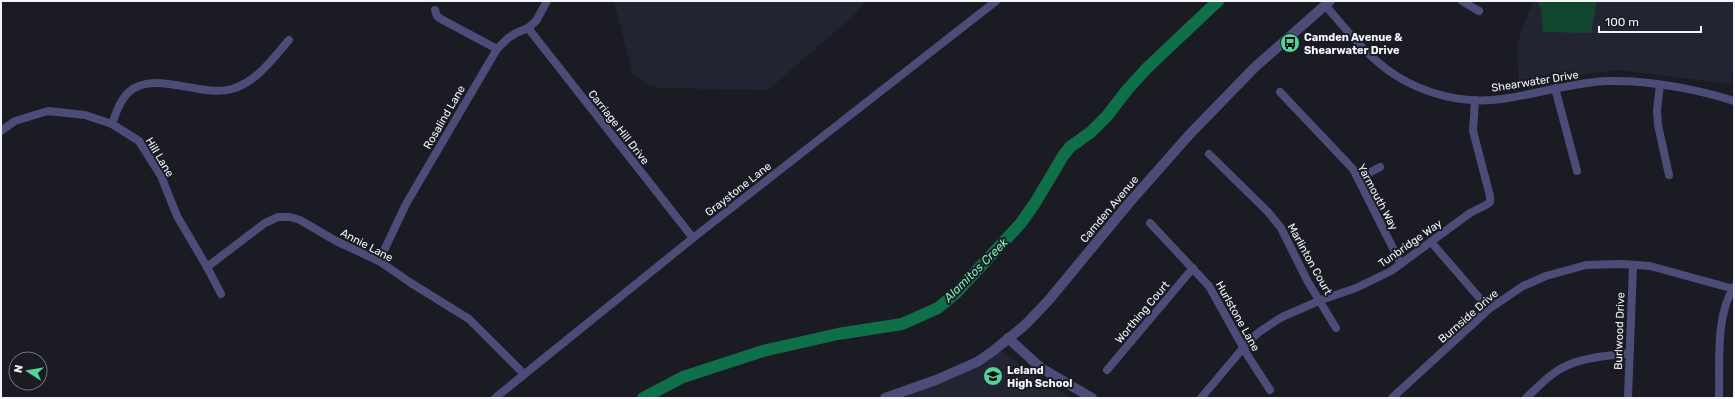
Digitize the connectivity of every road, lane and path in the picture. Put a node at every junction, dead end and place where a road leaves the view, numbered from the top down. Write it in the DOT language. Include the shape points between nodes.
graph roads {
  1 [pos="547,1"];
  2 [pos="996,1"];
  3 [pos="1462,1"];
  4 [pos="1327,3"];
  5 [pos="435,10"];
  6 [pos="1479,11"];
  7 [pos="528,28"];
  8 [pos="289,40"];
  9 [pos="497,49"];
  10 [pos="1660,85"];
  11 [pos="1555,88"];
  12 [pos="1280,92"];
  13 [pos="1475,100"];
  14 [pos="1734,101"];
  15 [pos="112,124"];
  16 [pos="1,131"];
  17 [pos="1209,154"];
  18 [pos="1380,166"];
  19 [pos="1577,172"];
  20 [pos="1668,175"];
  21 [pos="1358,178"];
  22 [pos="1150,223"];
  23 [pos="693,238"];
  24 [pos="1431,242"];
  25 [pos="379,262"];
  26 [pos="1401,264"];
  27 [pos="1633,264"];
  28 [pos="208,267"];
  29 [pos="1193,268"];
  30 [pos="1734,288"];
  31 [pos="221,294"];
  32 [pos="1321,300"];
  33 [pos="1489,309"];
  34 [pos="1336,328"];
  35 [pos="1008,338"];
  36 [pos="1243,348"];
  37 [pos="1629,353"];
  38 [pos="1107,370"];
  39 [pos="524,374"];
  40 [pos="1270,390"];
  41 [pos="495,398"];
  42 [pos="885,398"];
  43 [pos="1092,398"];
  44 [pos="1201,398"];
  45 [pos="1392,398"];
  46 [pos="1526,398"];
  47 [pos="1628,398"];
  48 [pos="1719,398"];
  1 -- 7 [label="street, Rosalind Lane" via="536,21"];
  2 -- 23 [label="street, Graystone Lane"];
  3 -- 6 [label="street"];
  4 -- 13 [label="street, Shearwater Drive" via="1371,55 1394,74 1439,95"];
  4 -- 35 [label="street, Camden Avenue" via="1255,68 1189,135 1128,203 1048,301"];
  5 -- 9 [label="street" via="441,19"];
  7 -- 9 [label="street, Rosalind Lane" via="516,32"];
  7 -- 23 [label="street, Carriage Hill Drive"];
  8 -- 15 [label="street" via="264,70 233,88 210,91 156,83 140,84 129,91 122,100"];
  9 -- 25 [label="street, Rosalind Lane" via="406,204"];
  10 -- 11 [label="street, Shearwater Drive" via="1610,81"];
  10 -- 14 [label="street, Shearwater Drive"];
  10 -- 20 [label="street" via="1658,125"];
  11 -- 13 [label="street, Shearwater Drive" via="1503,99"];
  11 -- 19 [label="street"];
  12 -- 21 [label="street, Yarmouth Way"];
  13 -- 24 [label="street, Tunbridge Way" via="1473,131 1490,202 1470,213"];
  15 -- 16 [label="street, Hill Lane" via="85,115 48,111 15,121"];
  15 -- 28 [label="street, Hill Lane" via="139,140 161,176 177,216"];
  17 -- 32 [label="street, Marlinton Court" via="1281,228 1308,282"];
  18 -- 21 [label="street"];
  21 -- 26 [label="street, Yarmouth Way"];
  22 -- 29 [label="street, Hurlstone Lane"];
  23 -- 39 [label="street, Graystone Lane"];
  24 -- 26 [label="street, Tunbridge Way"];
  24 -- 33 [label="street"];
  25 -- 28 [label="street, Annie Lane" via="300,220 278,217 265,223"];
  25 -- 39 [label="street, Annie Lane" via="469,319"];
  26 -- 32 [label="street, Tunbridge Way" via="1376,279"];
  27 -- 30 [label="street, Burnside Drive"];
  27 -- 33 [label="street, Burnside Drive" via="1586,265 1546,276 1523,286"];
  27 -- 37 [label="street, Burlwood Drive"];
  28 -- 31 [label="street, Hill Lane"];
  29 -- 36 [label="street, Hurlstone Lane" via="1209,286"];
  29 -- 38 [label="street, Worthing Court"];
  30 -- 48 [label="street" via="1728,296 1723,316"];
  32 -- 34 [label="street, Marlinton Court"];
  32 -- 36 [label="street, Tunbridge Way" via="1282,316 1259,332"];
  33 -- 45 [label="street, Burnside Drive"];
  35 -- 42 [label="street, Camden Avenue" via="986,356 957,371"];
  35 -- 43 [label="street" via="1041,368"];
  36 -- 40 [label="street, Hurlstone Lane"];
  36 -- 44 [label="street, Tunbridge Way"];
  37 -- 46 [label="street" via="1567,365"];
  37 -- 47 [label="street, Burlwood Drive"];
  39 -- 41 [label="street, Graystone Lane"];
}
